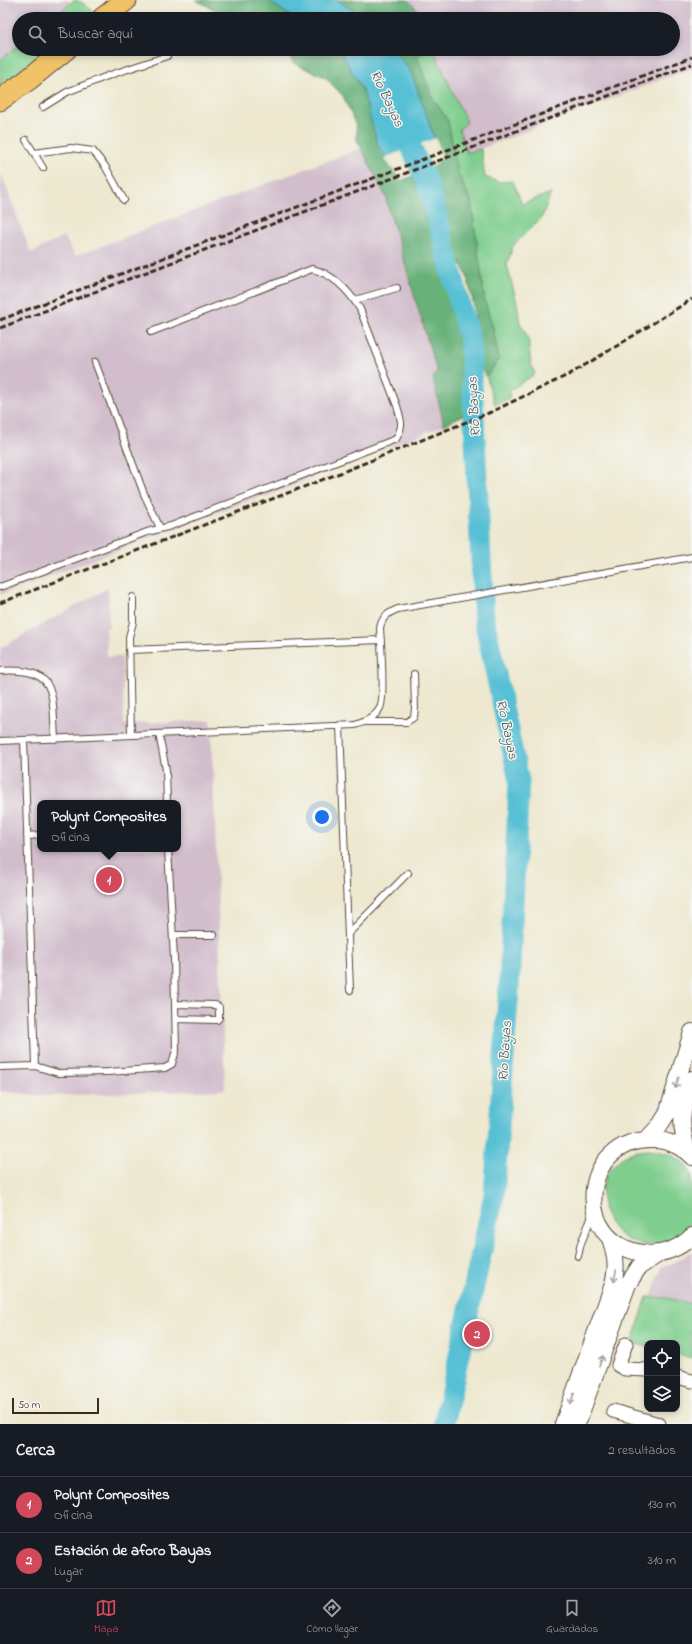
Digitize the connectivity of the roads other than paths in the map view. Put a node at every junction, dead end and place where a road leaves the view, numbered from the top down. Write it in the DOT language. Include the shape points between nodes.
graph roads {
  1 [pos="126,0"];
  2 [pos="111,12"];
  3 [pos="57,56"];
  4 [pos="167,56"];
  5 [pos="28,80"];
  6 [pos="0,100"];
  7 [pos="0,106"];
  8 [pos="43,107"];
  9 [pos="26,140"];
  10 [pos="34,153"];
  11 [pos="43,168"];
  12 [pos="124,200"];
  13 [pos="397,288"];
  14 [pos="355,300"];
  15 [pos="151,332"];
  16 [pos="95,362"];
  17 [pos="160,528"];
  18 [pos="692,557"];
  19 [pos="0,588"];
  20 [pos="133,597"];
  21 [pos="380,640"];
  22 [pos="129,650"];
  23 [pos="0,672"];
  24 [pos="414,674"];
  25 [pos="365,722"];
  26 [pos="340,725"];
  27 [pos="160,734"];
  28 [pos="131,735"];
  29 [pos="55,739"];
  30 [pos="24,740"];
  31 [pos="0,741"];
  32 [pos="167,800"];
  33 [pos="37,835"];
  34 [pos="28,836"];
  35 [pos="168,852"];
  36 [pos="408,873"];
  37 [pos="348,934"];
  38 [pos="173,935"];
  39 [pos="214,935"];
  40 [pos="350,990"];
  41 [pos="175,1004"];
  42 [pos="176,1019"];
  43 [pos="692,1032"];
  44 [pos="35,1066"];
  45 [pos="0,1067"];
  46 [pos="692,1079"];
  47 [pos="647,1139"];
  48 [pos="690,1155"];
  49 [pos="594,1210"];
  50 [pos="692,1236"];
  51 [pos="610,1238"];
  52 [pos="660,1253"];
  53 [pos="578,1256"];
  54 [pos="626,1344"];
  55 [pos="644,1370"];
  56 [pos="680,1378"];
  57 [pos="692,1381"];
  58 [pos="613,1411"];
  59 [pos="646,1418"];
  60 [pos="563,1424"];
  61 [pos="577,1424"];
  62 [pos="659,1424"];
  1 -- 2 [label="highway"];
  3 -- 5 [label="highway"];
  4 -- 8 [label="lane" via="67,92"];
  5 -- 6 [label="highway"];
  5 -- 7 [label="highway"];
  9 -- 10 [label="lane"];
  10 -- 11 [label="lane"];
  10 -- 12 [label="lane" via="71,148 93,151 106,166"];
  13 -- 14 [label="lane"];
  14 -- 15 [label="lane" via="333,278 312,269"];
  14 -- 17 [label="lane" via="401,419 396,439 171,526"];
  16 -- 17 [label="lane" via="144,494"];
  17 -- 19 [label="lane"];
  18 -- 21 [label="lane" via="398,609 389,612 382,620"];
  20 -- 22 [label="lane" via="133,622 128,636"];
  21 -- 22 [label="lane"];
  21 -- 25 [label="lane" via="381,707"];
  22 -- 28 [label="lane"];
  23 -- 29 [label="lane" via="28,672 46,681 51,691"];
  24 -- 25 [label="lane" via="414,717 407,722"];
  25 -- 26 [label="lane"];
  26 -- 27 [label="lane"];
  26 -- 37 [label="lane"];
  27 -- 28 [label="lane"];
  27 -- 32 [label="lane" via="166,770"];
  28 -- 29 [label="lane"];
  29 -- 30 [label="lane"];
  30 -- 31 [label="lane"];
  30 -- 34 [label="lane"];
  33 -- 34 [label="lane"];
  34 -- 44 [label="lane"];
  35 -- 38 [label="lane"];
  36 -- 37 [label="lane"];
  37 -- 40 [label="lane"];
  38 -- 39 [label="lane"];
  38 -- 41 [label="lane"];
  41 -- 42 [label="lane"];
  41 -- 42 [label="lane" via="219,1007 217,1020"];
  42 -- 44 [label="lane" via="175,1057 172,1064 165,1068 58,1072"];
  43 -- 47 [label="street, one-way" via="666,1114"];
  44 -- 45 [label="lane"];
  46 -- 48 [label="street" via="681,1125"];
  47 -- 48 [label="street" via="675,1144"];
  47 -- 49 [label="street" via="626,1144 608,1158 598,1172 595,1182"];
  49 -- 51 [label="street" via="600,1225"];
  49 -- 53 [label="lane"];
  50 -- 52 [label="street" via="674,1249"];
  51 -- 52 [label="street" via="636,1252"];
  51 -- 60 [label="street, one-way" via="616,1255 616,1272"];
  61 -- 52 [label="street, one-way" via="628,1284 639,1268"];
  54 -- 55 [label="street" via="618,1365 625,1369"];
  56 -- 57 [label="street"];
  58 -- 59 [label="street"];
  59 -- 62 [label="street"];
}
